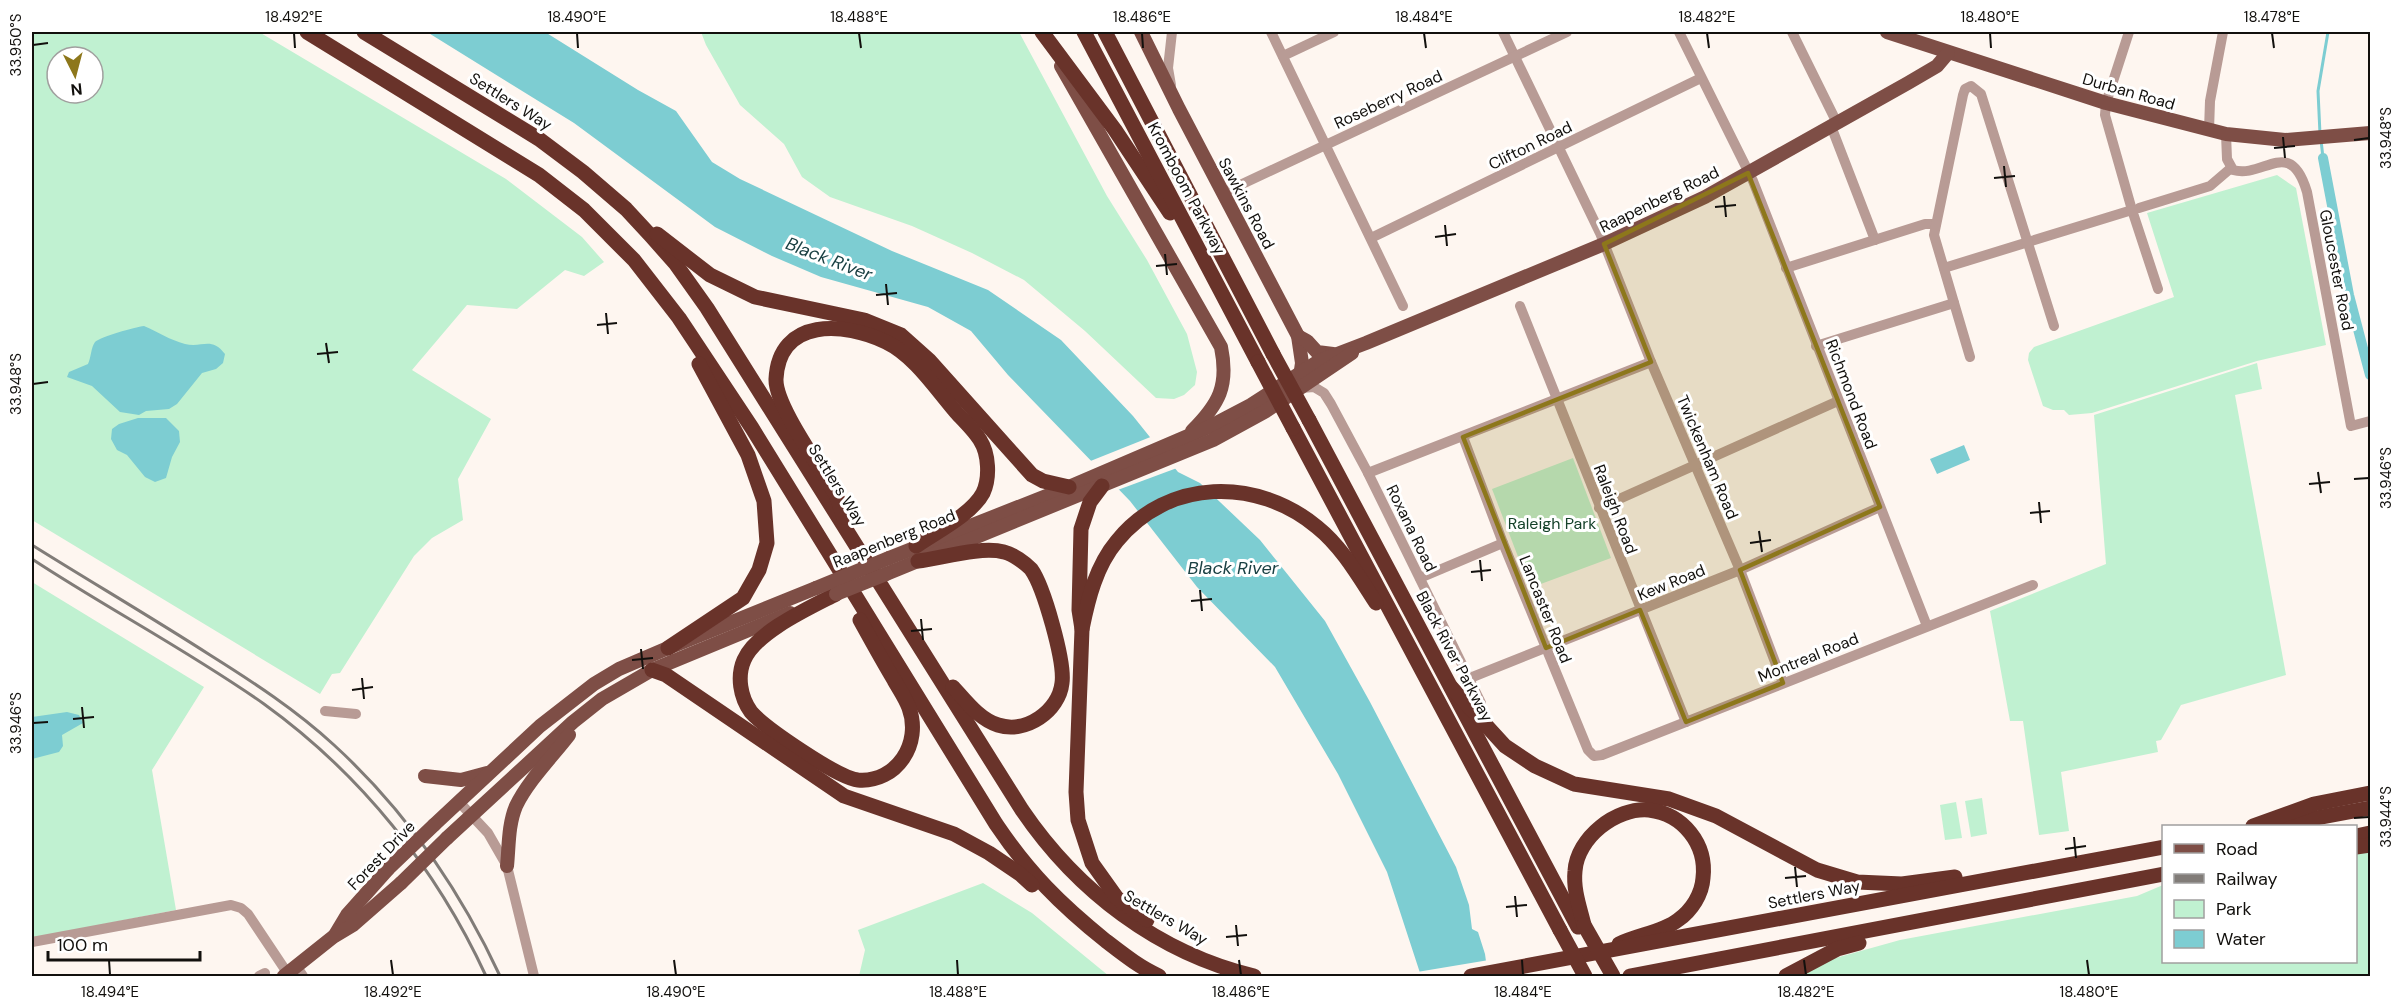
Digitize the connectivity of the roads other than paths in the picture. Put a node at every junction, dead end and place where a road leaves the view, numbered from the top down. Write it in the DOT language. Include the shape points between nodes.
graph roads {
  1 [pos="307,32"];
  2 [pos="364,32"];
  3 [pos="1041,32"];
  4 [pos="1084,32"];
  5 [pos="1106,32"];
  6 [pos="1141,32"];
  7 [pos="1172,32"];
  8 [pos="1271,32"];
  9 [pos="1334,32"];
  10 [pos="1503,32"];
  11 [pos="1567,32"];
  12 [pos="1679,32"];
  13 [pos="1792,32"];
  14 [pos="1887,32"];
  15 [pos="2129,32"];
  16 [pos="2223,32"];
  17 [pos="1948,53"];
  18 [pos="1282,56"];
  19 [pos="1514,56"];
  20 [pos="1701,78"];
  21 [pos="2106,103"];
  22 [pos="1179,109"];
  23 [pos="1834,124"];
  24 [pos="2209,130"];
  25 [pos="2370,133"];
  26 [pos="2226,134"];
  27 [pos="1326,145"];
  28 [pos="1558,148"];
  29 [pos="2231,168"];
  30 [pos="1748,174"];
  31 [pos="1223,193"];
  32 [pos="2135,209"];
  33 [pos="637,220"];
  34 [pos="1936,224"];
  35 [pos="1371,238"];
  36 [pos="1875,240"];
  37 [pos="2026,242"];
  38 [pos="1604,244"];
  39 [pos="1786,268"];
  40 [pos="1944,268"];
  41 [pos="2158,290"];
  42 [pos="1222,293"];
  43 [pos="1954,303"];
  44 [pos="1403,306"];
  45 [pos="1520,306"];
  46 [pos="679,318"];
  47 [pos="2054,326"];
  48 [pos="1298,336"];
  49 [pos="1366,343"];
  50 [pos="1816,346"];
  51 [pos="1273,354"];
  52 [pos="1333,354"];
  53 [pos="1970,357"];
  54 [pos="1651,362"];
  55 [pos="1301,373"];
  56 [pos="1298,388"];
  57 [pos="1558,398"];
  58 [pos="1838,401"];
  59 [pos="2368,422"];
  60 [pos="1186,437"];
  61 [pos="1463,437"];
  62 [pos="1168,452"];
  63 [pos="1696,466"];
  64 [pos="1368,473"];
  65 [pos="1101,482"];
  66 [pos="1069,486"];
  67 [pos="1880,507"];
  68 [pos="1599,508"];
  69 [pos="851,540"];
  70 [pos="823,542"];
  71 [pos="1503,543"];
  72 [pos="917,554"];
  73 [pos="897,562"];
  74 [pos="1740,570"];
  75 [pos="1420,578"];
  76 [pos="2033,585"];
  77 [pos="824,596"];
  78 [pos="1640,610"];
  79 [pos="1927,626"];
  80 [pos="1082,630"];
  81 [pos="668,648"];
  82 [pos="1546,648"];
  83 [pos="928,661"];
  84 [pos="652,670"];
  85 [pos="1470,678"];
  86 [pos="1783,683"];
  87 [pos="1430,686"];
  88 [pos="1451,687"];
  89 [pos="1481,703"];
  90 [pos="593,705"];
  91 [pos="325,711"];
  92 [pos="356,714"];
  93 [pos="1686,722"];
  94 [pos="1594,756"];
  95 [pos="492,771"];
  96 [pos="425,776"];
  97 [pos="2370,793"];
  98 [pos="459,802"];
  99 [pos="2370,808"];
  100 [pos="472,816"];
  101 [pos="2256,825"];
  102 [pos="2276,825"];
  103 [pos="2162,846"];
  104 [pos="507,866"];
  105 [pos="2020,874"];
  106 [pos="2162,874"];
  107 [pos="1067,910"];
  108 [pos="1581,926"];
  109 [pos="1897,927"];
  110 [pos="333,937"];
  111 [pos="32,942"];
  112 [pos="1176,947"];
  113 [pos="1603,952"];
  114 [pos="293,974"];
  115 [pos="534,976"];
  116 [pos="1159,976"];
  117 [pos="1254,976"];
  118 [pos="1471,976"];
  119 [pos="1585,976"];
  120 [pos="1605,976"];
  121 [pos="1613,976"];
  122 [pos="1631,976"];
  123 [pos="1786,976"];
  1 -- 46 [label="highway" via="553,185 622,247"];
  2 -- 33 [label="highway, Settlers Way" via="546,144"];
  3 -- 42 [label="highway" via="1115,130"];
  3 -- 60 [label="main road" via="1221,347 1225,364 1221,393 1209,413"];
  4 -- 42 [label="highway, Kromboom Parkway"];
  5 -- 51 [label="highway, Kromboom Parkway"];
  6 -- 22 [label="main road"];
  7 -- 22 [label="street, Sawkins Road" via="1168,68"];
  8 -- 18 [label="street"];
  9 -- 18 [label="street"];
  10 -- 19 [label="street, Twickenham Road"];
  11 -- 19 [label="street, Roseberry Road"];
  12 -- 20 [label="street, Richmond Road"];
  13 -- 23 [label="street"];
  14 -- 17 [label="main road, Durban Road"];
  15 -- 21 [label="street"];
  16 -- 24 [label="street" via="2210,101"];
  17 -- 21 [label="main road, Durban Road"];
  17 -- 23 [label="main road, Raapenberg Road" via="1937,66"];
  18 -- 27 [label="street"];
  19 -- 27 [label="street, Roseberry Road"];
  19 -- 28 [label="street, Twickenham Road"];
  20 -- 28 [label="street, Clifton Road"];
  20 -- 30 [label="street, Richmond Road"];
  21 -- 24 [label="main road, Durban Road"];
  21 -- 32 [label="street" via="2107,123"];
  22 -- 31 [label="main road, Sawkins Road"];
  23 -- 30 [label="main road, Raapenberg Road"];
  23 -- 36 [label="street"];
  24 -- 26 [label="main road, Durban Road"];
  25 -- 26 [label="main road, Durban Road" via="2304,139"];
  26 -- 29 [label="street"];
  27 -- 31 [label="street, Roseberry Road"];
  27 -- 35 [label="street"];
  28 -- 35 [label="street, Clifton Road"];
  28 -- 38 [label="street, Twickenham Road"];
  29 -- 32 [label="street" via="2210,186"];
  29 -- 59 [label="street, Gloucester Road" via="2241,171 2285,162 2300,174 2307,192 2351,426"];
  30 -- 38 [label="main road, Raapenberg Road"];
  30 -- 39 [label="street, Richmond Road"];
  31 -- 48 [label="main road, Sawkins Road"];
  32 -- 37 [label="street"];
  32 -- 41 [label="street"];
  33 -- 66 [label="highway" via="710,275 755,297 864,320 901,335 1032,475"];
  33 -- 69 [label="highway, Settlers Way" via="697,293"];
  34 -- 36 [label="street"];
  34 -- 37 [label="street" via="1963,95 1971,86 1981,94"];
  34 -- 40 [label="street" via="1934,234"];
  35 -- 44 [label="street"];
  36 -- 39 [label="street"];
  37 -- 40 [label="street"];
  37 -- 47 [label="street"];
  38 -- 49 [label="main road, Raapenberg Road"];
  38 -- 54 [label="street, Twickenham Road"];
  39 -- 50 [label="street, Richmond Road"];
  40 -- 43 [label="street"];
  42 -- 87 [label="highway, Kromboom Parkway, bridge"];
  43 -- 50 [label="street"];
  43 -- 53 [label="street"];
  45 -- 57 [label="street, Raleigh Road"];
  46 -- 70 [label="highway"];
  46 -- 81 [label="highway" via="701,369 748,455 764,501 767,543 759,570 743,598"];
  48 -- 52 [label="main road" via="1317,352"];
  48 -- 55 [label="main road, Sawkins Road"];
  49 -- 52 [label="main road, Raapenberg Road"];
  49 -- 56 [label="main road, Raapenberg Road"];
  50 -- 58 [label="street, Richmond Road"];
  51 -- 88 [label="highway, Black River Parkway, bridge"];
  52 -- 55 [label="main road, Raapenberg Road"];
  54 -- 57 [label="street"];
  54 -- 63 [label="street, Twickenham Road"];
  55 -- 56 [label="main road, Sawkins Road"];
  55 -- 60 [label="main road, Raapenberg Road" via="1232,416"];
  56 -- 62 [label="main road, Raapenberg Road" via="1247,422"];
  56 -- 64 [label="street, Roxana Road" via="1314,387 1324,393"];
  57 -- 61 [label="street"];
  57 -- 68 [label="street, Raleigh Road"];
  58 -- 63 [label="street"];
  58 -- 67 [label="street, Richmond Road"];
  60 -- 62 [label="main road, Raapenberg Road"];
  61 -- 64 [label="street"];
  61 -- 71 [label="street, Lancaster Road"];
  62 -- 65 [label="main road, Raapenberg Road"];
  63 -- 68 [label="street"];
  63 -- 74 [label="street, Twickenham Road"];
  64 -- 75 [label="street, Roxana Road"];
  65 -- 66 [label="main road, Raapenberg Road"];
  65 -- 72 [label="main road, Raapenberg Road"];
  65 -- 80 [label="highway" via="1081,529"];
  66 -- 72 [label="main road, Raapenberg Road"];
  67 -- 74 [label="street, Kew Road"];
  67 -- 79 [label="street, Richmond Road"];
  68 -- 78 [label="street, Raleigh Road"];
  69 -- 72 [label="highway" via="837,498 783,405 776,380 781,356 794,339 812,329 836,327 887,342 912,361 981,441 987,462 982,495"];
  69 -- 83 [label="highway, Settlers Way"];
  70 -- 77 [label="highway" via="849,602 909,708 913,732 906,757 875,779 857,780 837,774 764,724 751,711 740,687 745,659 757,641"];
  70 -- 107 [label="highway" via="1001,831 1028,868"];
  71 -- 75 [label="street"];
  71 -- 82 [label="street, Lancaster Road"];
  72 -- 73 [label="main road, Raapenberg Road"];
  72 -- 83 [label="highway" via="1005,552 1030,569 1042,591 1061,664 1062,683 1056,702 1041,718 1017,727 998,725 972,709"];
  73 -- 77 [label="main road, Raapenberg Road, bridge"];
  73 -- 77 [label="main road, Raapenberg Road, bridge"];
  74 -- 78 [label="street, Kew Road"];
  74 -- 86 [label="street, Twickenham Road"];
  75 -- 85 [label="street, Roxana Road"];
  76 -- 79 [label="street, Montreal Road"];
  77 -- 81 [label="main road, Raapenberg Road"];
  77 -- 84 [label="main road, Raapenberg Road"];
  78 -- 82 [label="street, Kew Road"];
  78 -- 93 [label="street, Raleigh Road"];
  79 -- 86 [label="street, Montreal Road"];
  80 -- 87 [label="highway" via="1097,573 1127,529 1153,509 1195,493 1251,493 1283,504 1318,527 1351,565"];
  80 -- 112 [label="highway" via="1076,792 1084,842 1092,863 1117,898"];
  81 -- 95 [label="main road, Raapenberg Road" via="594,684 540,726"];
  82 -- 85 [label="street, Kew Road"];
  82 -- 94 [label="street, Lancaster Road" via="1588,750"];
  83 -- 112 [label="highway, Settlers Way" via="1022,810 1056,855 1107,904"];
  84 -- 90 [label="main road, Raapenberg Road"];
  84 -- 107 [label="highway" via="666,675 844,796 954,834 1020,874 1059,910"];
  85 -- 89 [label="street, Roxana Road"];
  86 -- 93 [label="street, Montreal Road"];
  87 -- 119 [label="highway, bridge"];
  88 -- 105 [label="highway" via="1505,746 1535,766 1574,784 1670,799 1716,816 1817,870 1857,882 1902,884"];
  88 -- 108 [label="highway, Black River Parkway"];
  90 -- 100 [label="main road, Raapenberg Road"];
  90 -- 104 [label="main road" via="516,806"];
  91 -- 92 [label="street"];
  93 -- 94 [label="street, Montreal Road"];
  95 -- 96 [label="main road" via="465,780"];
  95 -- 98 [label="main road, Raapenberg Road"];
  97 -- 101 [label="highway" via="2314,804"];
  98 -- 100 [label="street"];
  98 -- 110 [label="main road, Forest Drive, bridge" via="388,869"];
  99 -- 102 [label="highway"];
  100 -- 104 [label="street" via="488,833"];
  100 -- 110 [label="main road, Forest Drive, bridge" via="353,925"];
  103 -- 105 [label="highway, Settlers Way"];
  104 -- 115 [label="street"];
  105 -- 113 [label="highway, Settlers Way"];
  106 -- 109 [label="highway"];
  107 -- 116 [label="highway" via="1141,968"];
  108 -- 113 [label="highway" via="1575,870 1580,850 1596,829 1620,815 1648,810 1672,817 1687,828 1699,844 1705,866 1702,886 1693,905 1678,920"];
  108 -- 120 [label="highway, Black River Parkway"];
  108 -- 121 [label="highway, bridge"];
  109 -- 122 [label="highway"];
  109 -- 123 [label="highway" via="1880,938 1837,949"];
  110 -- 114 [label="main road, Forest Drive"];
  111 -- 114 [label="street" via="231,905 248,915"];
  112 -- 117 [label="highway, Settlers Way"];
  113 -- 118 [label="highway, Settlers Way"];
}
